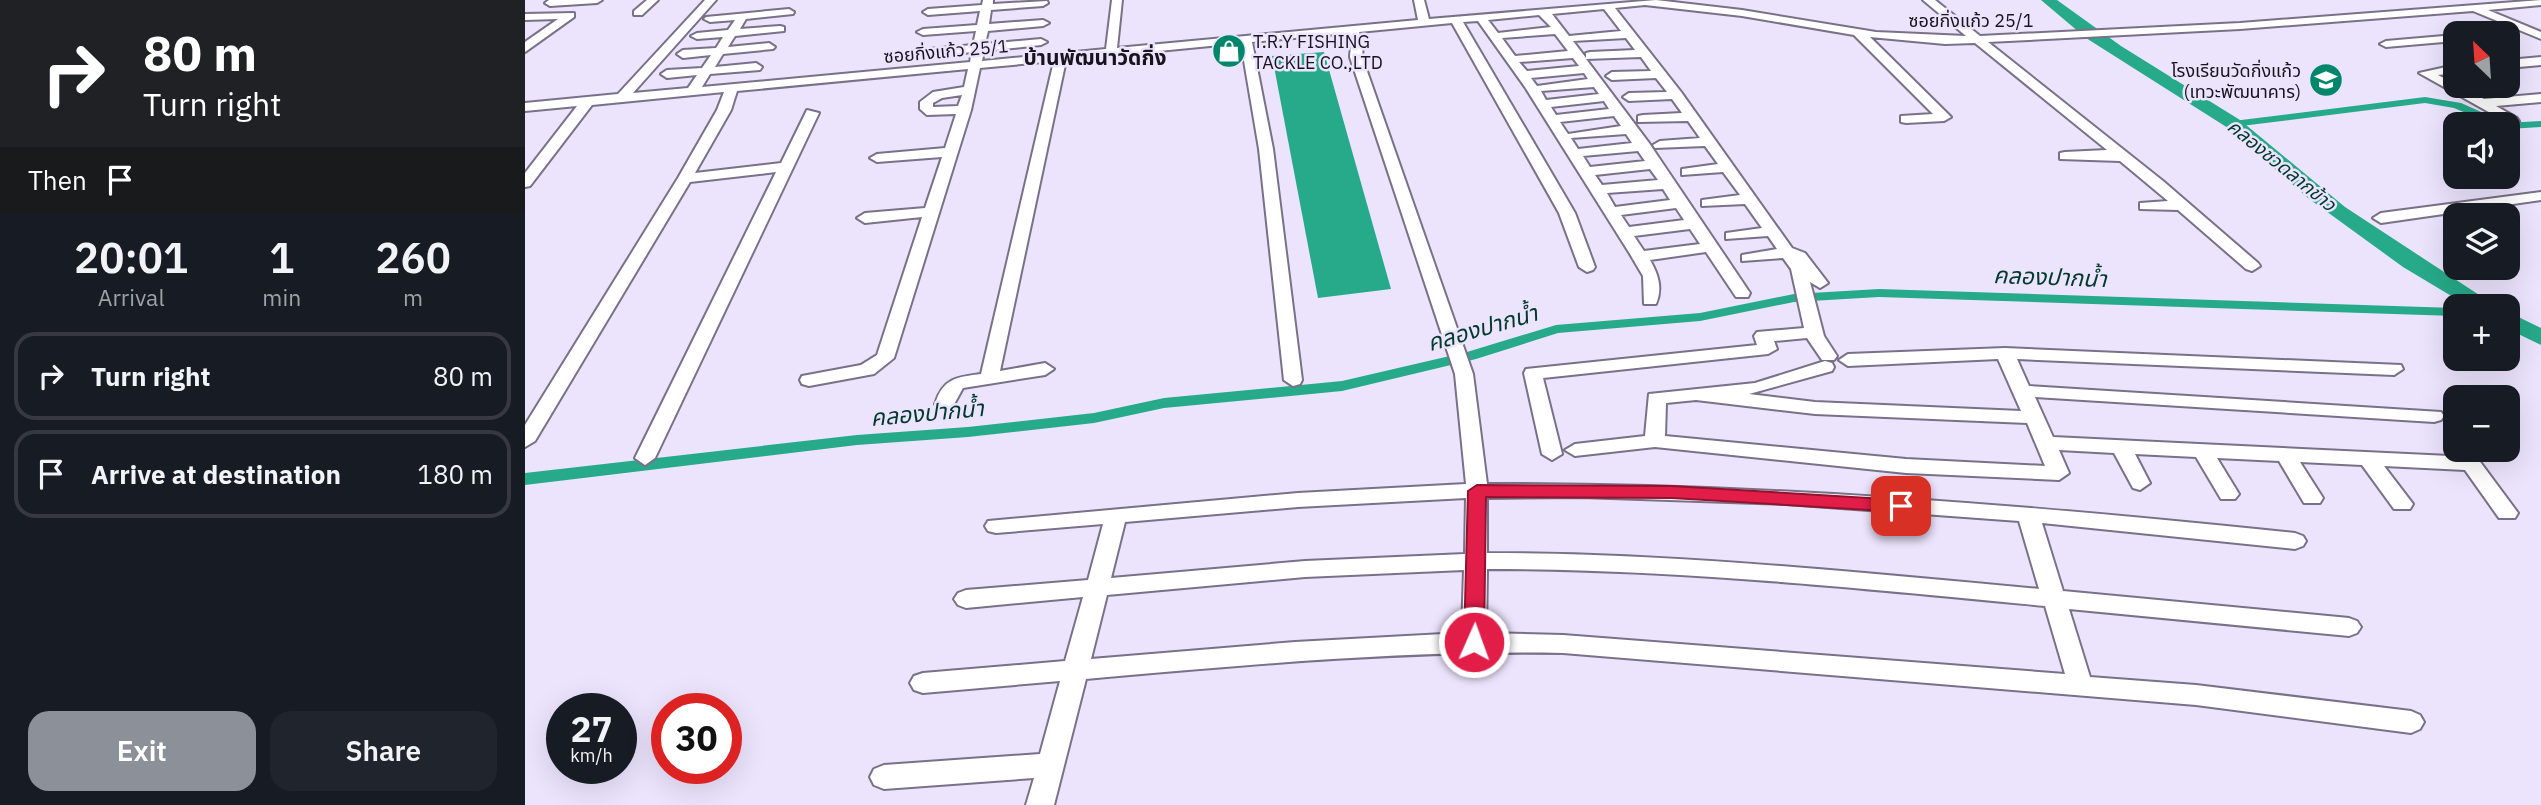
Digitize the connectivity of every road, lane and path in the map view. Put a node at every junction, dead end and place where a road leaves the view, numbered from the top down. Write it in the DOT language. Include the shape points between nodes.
graph roads {
  1 [pos="599,0"];
  2 [pos="653,0"];
  3 [pos="711,0"];
  4 [pos="1117,0"];
  5 [pos="1419,0"];
  6 [pos="1744,0"];
  7 [pos="1928,0"];
  8 [pos="2541,2"];
  9 [pos="1043,3"];
  10 [pos="987,4"];
  11 [pos="525,5"];
  12 [pos="1614,5"];
  13 [pos="1697,7"];
  14 [pos="2473,7"];
  15 [pos="1547,10"];
  16 [pos="789,12"];
  17 [pos="928,12"];
  18 [pos="638,13"];
  19 [pos="743,16"];
  20 [pos="525,17"];
  21 [pos="580,18"];
  22 [pos="1481,18"];
  23 [pos="710,19"];
  24 [pos="1455,20"];
  25 [pos="1496,21"];
  26 [pos="1043,23"];
  27 [pos="1424,23"];
  28 [pos="983,27"];
  29 [pos="780,29"];
  30 [pos="1352,30"];
  31 [pos="1559,30"];
  32 [pos="923,32"];
  33 [pos="1858,32"];
  34 [pos="2537,32"];
  35 [pos="731,33"];
  36 [pos="1630,34"];
  37 [pos="1502,35"];
  38 [pos="697,36"];
  39 [pos="2443,38"];
  40 [pos="1245,40"];
  41 [pos="1976,41"];
  42 [pos="1041,42"];
  43 [pos="2386,44"];
  44 [pos="769,47"];
  45 [pos="525,48"];
  46 [pos="980,48"];
  47 [pos="717,52"];
  48 [pos="1579,52"];
  49 [pos="1111,53"];
  50 [pos="1515,53"];
  51 [pos="1645,53"];
  52 [pos="683,54"];
  53 [pos="919,54"];
  54 [pos="1061,57"];
  55 [pos="2541,61"];
  56 [pos="2520,63"];
  57 [pos="974,66"];
  58 [pos="756,67"];
  59 [pos="704,71"];
  60 [pos="2443,71"];
  61 [pos="667,74"];
  62 [pos="1531,74"];
  63 [pos="1660,75"];
  64 [pos="1612,76"];
  65 [pos="1598,82"];
  66 [pos="2443,82"];
  67 [pos="732,88"];
  68 [pos="1542,88"];
  69 [pos="970,90"];
  70 [pos="692,92"];
  71 [pos="1676,95"];
  72 [pos="1608,97"];
  73 [pos="1629,97"];
  74 [pos="622,98"];
  75 [pos="2472,98"];
  76 [pos="2541,98"];
  77 [pos="588,101"];
  78 [pos="1551,103"];
  79 [pos="2482,103"];
  80 [pos="525,107"];
  81 [pos="964,110"];
  82 [pos="1619,112"];
  83 [pos="2497,112"];
  84 [pos="812,113"];
  85 [pos="1691,117"];
  86 [pos="1561,118"];
  87 [pos="1906,119"];
  88 [pos="1637,124"];
  89 [pos="1573,135"];
  90 [pos="1709,142"];
  91 [pos="1660,145"];
  92 [pos="1644,146"];
  93 [pos="949,152"];
  94 [pos="1581,152"];
  95 [pos="2065,156"];
  96 [pos="2124,157"];
  97 [pos="877,159"];
  98 [pos="1656,164"];
  99 [pos="786,167"];
  100 [pos="1728,167"];
  101 [pos="1593,171"];
  102 [pos="1687,172"];
  103 [pos="685,178"];
  104 [pos="525,183"];
  105 [pos="1665,184"];
  106 [pos="1605,189"];
  107 [pos="2541,196"];
  108 [pos="1749,199"];
  109 [pos="1679,203"];
  110 [pos="1707,203"];
  111 [pos="2181,205"];
  112 [pos="2145,206"];
  113 [pos="1616,211"];
  114 [pos="930,212"];
  115 [pos="865,218"];
  116 [pos="2381,218"];
  117 [pos="1693,224"];
  118 [pos="1773,231"];
  119 [pos="1629,232"];
  120 [pos="1732,236"];
  121 [pos="1710,247"];
  122 [pos="1788,252"];
  123 [pos="1643,256"];
  124 [pos="1748,257"];
  125 [pos="2252,266"];
  126 [pos="1587,267"];
  127 [pos="1819,283"];
  128 [pos="1742,293"];
  129 [pos="1650,300"];
  130 [pos="1815,334"];
  131 [pos="2005,354"];
  132 [pos="1848,360"];
  133 [pos="1826,362"];
  134 [pos="1045,369"];
  135 [pos="2394,369"];
  136 [pos="990,375"];
  137 [pos="809,380"];
  138 [pos="1293,380"];
  139 [pos="2022,391"];
  140 [pos="1696,394"];
  141 [pos="945,404"];
  142 [pos="2434,416"];
  143 [pos="2034,417"];
  144 [pos="525,440"];
  145 [pos="1655,441"];
  146 [pos="2047,443"];
  147 [pos="2121,447"];
  148 [pos="1575,450"];
  149 [pos="2202,450"];
  150 [pos="1552,454"];
  151 [pos="2285,454"];
  152 [pos="645,458"];
  153 [pos="2367,458"];
  154 [pos="2140,483"];
  155 [pos="1477,491"];
  156 [pos="2228,494"];
  157 [pos="2312,498"];
  158 [pos="2402,504"];
  159 [pos="2507,513"];
  160 [pos="2028,514"];
  161 [pos="1116,515"];
  162 [pos="996,526"];
  163 [pos="2295,541"];
  164 [pos="1477,561"];
  165 [pos="1099,588"];
  166 [pos="2056,597"];
  167 [pos="966,599"];
  168 [pos="2349,627"];
  169 [pos="1474,642"];
  170 [pos="1075,671"];
  171 [pos="923,683"];
  172 [pos="2081,687"];
  173 [pos="2411,722"];
  174 [pos="1050,765"];
  175 [pos="884,777"];
  176 [pos="1040,805"];
  1 -- 11 [label="street"];
  1 -- 21 [label="street"];
  2 -- 18 [label="street"];
  3 -- 74 [label="street"];
  4 -- 49 [label="street"];
  5 -- 27 [label="street"];
  6 -- 13 [label="street"];
  7 -- 41 [label="street"];
  8 -- 14 [label="street, ซอยกิ่งแก้ว 25/1"];
  9 -- 10 [label="street"];
  10 -- 17 [label="street"];
  10 -- 28 [label="street"];
  12 -- 13 [label="street, ซอยกิ่งแก้ว 25/1" via="1659,2"];
  12 -- 15 [label="street, ซอยกิ่งแก้ว 25/1"];
  12 -- 36 [label="street"];
  12 -- 127 [label="street"];
  13 -- 33 [label="street, ซอยกิ่งแก้ว 25/1"];
  14 -- 34 [label="street"];
  14 -- 41 [label="street, ซอยกิ่งแก้ว 25/1"];
  15 -- 22 [label="street, ซอยกิ่งแก้ว 25/1"];
  15 -- 25 [label="street"];
  15 -- 31 [label="street"];
  16 -- 19 [label="street"];
  19 -- 23 [label="street"];
  19 -- 35 [label="street"];
  20 -- 45 [label="street" via="570,16"];
  22 -- 24 [label="street, ซอยกิ่งแก้ว 25/1"];
  22 -- 129 [label="street" via="1531,86 1638,254 1651,276"];
  24 -- 27 [label="street, ซอยกิ่งแก้ว 25/1"];
  24 -- 126 [label="street" via="1567,213"];
  26 -- 28 [label="street"];
  27 -- 30 [label="street, ซอยกิ่งแก้ว 25/1"];
  28 -- 32 [label="street"];
  28 -- 46 [label="street"];
  29 -- 35 [label="street"];
  30 -- 40 [label="street, ซอยกิ่งแก้ว 25/1"];
  30 -- 155 [label="street" via="1383,142 1464,374"];
  31 -- 37 [label="street"];
  31 -- 48 [label="street"];
  33 -- 41 [label="street, ซอยกิ่งแก้ว 25/1"];
  33 -- 87 [label="street" via="1944,117"];
  35 -- 38 [label="street"];
  35 -- 47 [label="street"];
  36 -- 48 [label="street"];
  36 -- 51 [label="street"];
  39 -- 43 [label="street"];
  40 -- 49 [label="street, ซอยกิ่งแก้ว 25/1"];
  40 -- 138 [label="street" via="1266,149"];
  41 -- 96 [label="street"];
  42 -- 46 [label="street"];
  44 -- 47 [label="street"];
  46 -- 53 [label="street"];
  46 -- 57 [label="street"];
  47 -- 52 [label="street"];
  47 -- 59 [label="street"];
  48 -- 50 [label="street"];
  48 -- 51 [label="street"];
  48 -- 62 [label="street"];
  48 -- 65 [label="street"];
  49 -- 54 [label="street, ซอยกิ่งแก้ว 25/1"];
  51 -- 63 [label="street"];
  54 -- 57 [label="street, ซอยกิ่งแก้ว 25/1"];
  54 -- 136 [label="street"];
  55 -- 56 [label="street"];
  57 -- 67 [label="street, ซอยกิ่งแก้ว 25/1"];
  57 -- 69 [label="street"];
  58 -- 59 [label="street"];
  59 -- 61 [label="street"];
  59 -- 70 [label="street"];
  60 -- 66 [label="street" via="2425,73"];
  63 -- 64 [label="street"];
  63 -- 71 [label="street"];
  65 -- 68 [label="street"];
  65 -- 72 [label="street"];
  67 -- 70 [label="street, ซอยกิ่งแก้ว 25/1"];
  67 -- 103 [label="street"];
  69 -- 81 [label="street"];
  69 -- 81 [label="street" via="938,95 926,102 932,112"];
  70 -- 74 [label="street, ซอยกิ่งแก้ว 25/1"];
  71 -- 73 [label="street"];
  71 -- 85 [label="street"];
  72 -- 78 [label="street"];
  72 -- 82 [label="street"];
  74 -- 77 [label="street, ซอยกิ่งแก้ว 25/1"];
  75 -- 79 [label="street"];
  76 -- 79 [label="street"];
  77 -- 80 [label="street, ซอยกิ่งแก้ว 25/1"];
  77 -- 104 [label="street"];
  79 -- 83 [label="street"];
  81 -- 93 [label="street"];
  82 -- 86 [label="street"];
  82 -- 88 [label="street"];
  84 -- 99 [label="street"];
  85 -- 88 [label="street"];
  85 -- 90 [label="street"];
  88 -- 89 [label="street"];
  88 -- 92 [label="street"];
  90 -- 91 [label="street"];
  90 -- 100 [label="street"];
  92 -- 94 [label="street"];
  92 -- 98 [label="street"];
  93 -- 97 [label="street"];
  93 -- 114 [label="street"];
  95 -- 96 [label="street"];
  96 -- 111 [label="street"];
  98 -- 101 [label="street"];
  98 -- 105 [label="street"];
  99 -- 103 [label="street"];
  99 -- 152 [label="street"];
  100 -- 102 [label="street"];
  100 -- 108 [label="street"];
  103 -- 144 [label="street"];
  105 -- 106 [label="street"];
  105 -- 109 [label="street"];
  107 -- 116 [label="street"];
  108 -- 110 [label="street"];
  108 -- 118 [label="street"];
  109 -- 113 [label="street"];
  109 -- 117 [label="street"];
  111 -- 112 [label="street"];
  111 -- 125 [label="street"];
  114 -- 115 [label="street"];
  114 -- 137 [label="street" via="885,358 867,370"];
  117 -- 119 [label="street"];
  117 -- 121 [label="street"];
  118 -- 120 [label="street"];
  118 -- 122 [label="street"];
  121 -- 123 [label="street"];
  121 -- 128 [label="street"];
  122 -- 124 [label="street"];
  122 -- 130 [label="street" via="1799,269"];
  130 -- 133 [label="street"];
  130 -- 150 [label="street" via="1763,336 1768,349 1533,373"];
  131 -- 132 [label="street"];
  131 -- 135 [label="street"];
  131 -- 139 [label="street"];
  132 -- 133 [label="street" via="1851,366 1846,371"];
  133 -- 140 [label="street" via="1757,388"];
  134 -- 136 [label="street"];
  136 -- 141 [label="street" via="951,387"];
  139 -- 142 [label="street"];
  139 -- 143 [label="street"];
  140 -- 143 [label="street" via="1815,408"];
  140 -- 145 [label="street" via="1656,398"];
  143 -- 146 [label="street"];
  145 -- 146 [label="street" via="1906,466 2059,473"];
  145 -- 148 [label="street"];
  146 -- 147 [label="street"];
  147 -- 149 [label="street"];
  147 -- 154 [label="street"];
  149 -- 151 [label="street"];
  149 -- 156 [label="street"];
  151 -- 153 [label="street"];
  151 -- 157 [label="street"];
  153 -- 158 [label="street"];
  153 -- 159 [label="street" via="2471,464"];
  155 -- 160 [label="street" via="1672,492"];
  155 -- 161 [label="street"];
  155 -- 164 [label="street"];
  160 -- 163 [label="street"];
  160 -- 166 [label="street"];
  161 -- 162 [label="street"];
  161 -- 165 [label="street"];
  164 -- 165 [label="street" via="1305,569"];
  164 -- 166 [label="street" via="1550,561"];
  164 -- 169 [label="street"];
  165 -- 167 [label="street"];
  165 -- 170 [label="street"];
  166 -- 168 [label="street"];
  166 -- 172 [label="street"];
  169 -- 170 [label="street" via="1295,651"];
  169 -- 172 [label="street" via="1563,644"];
  170 -- 171 [label="street"];
  170 -- 174 [label="street"];
  172 -- 173 [label="street" via="2196,695"];
  174 -- 175 [label="street"];
  174 -- 176 [label="street"];
}
